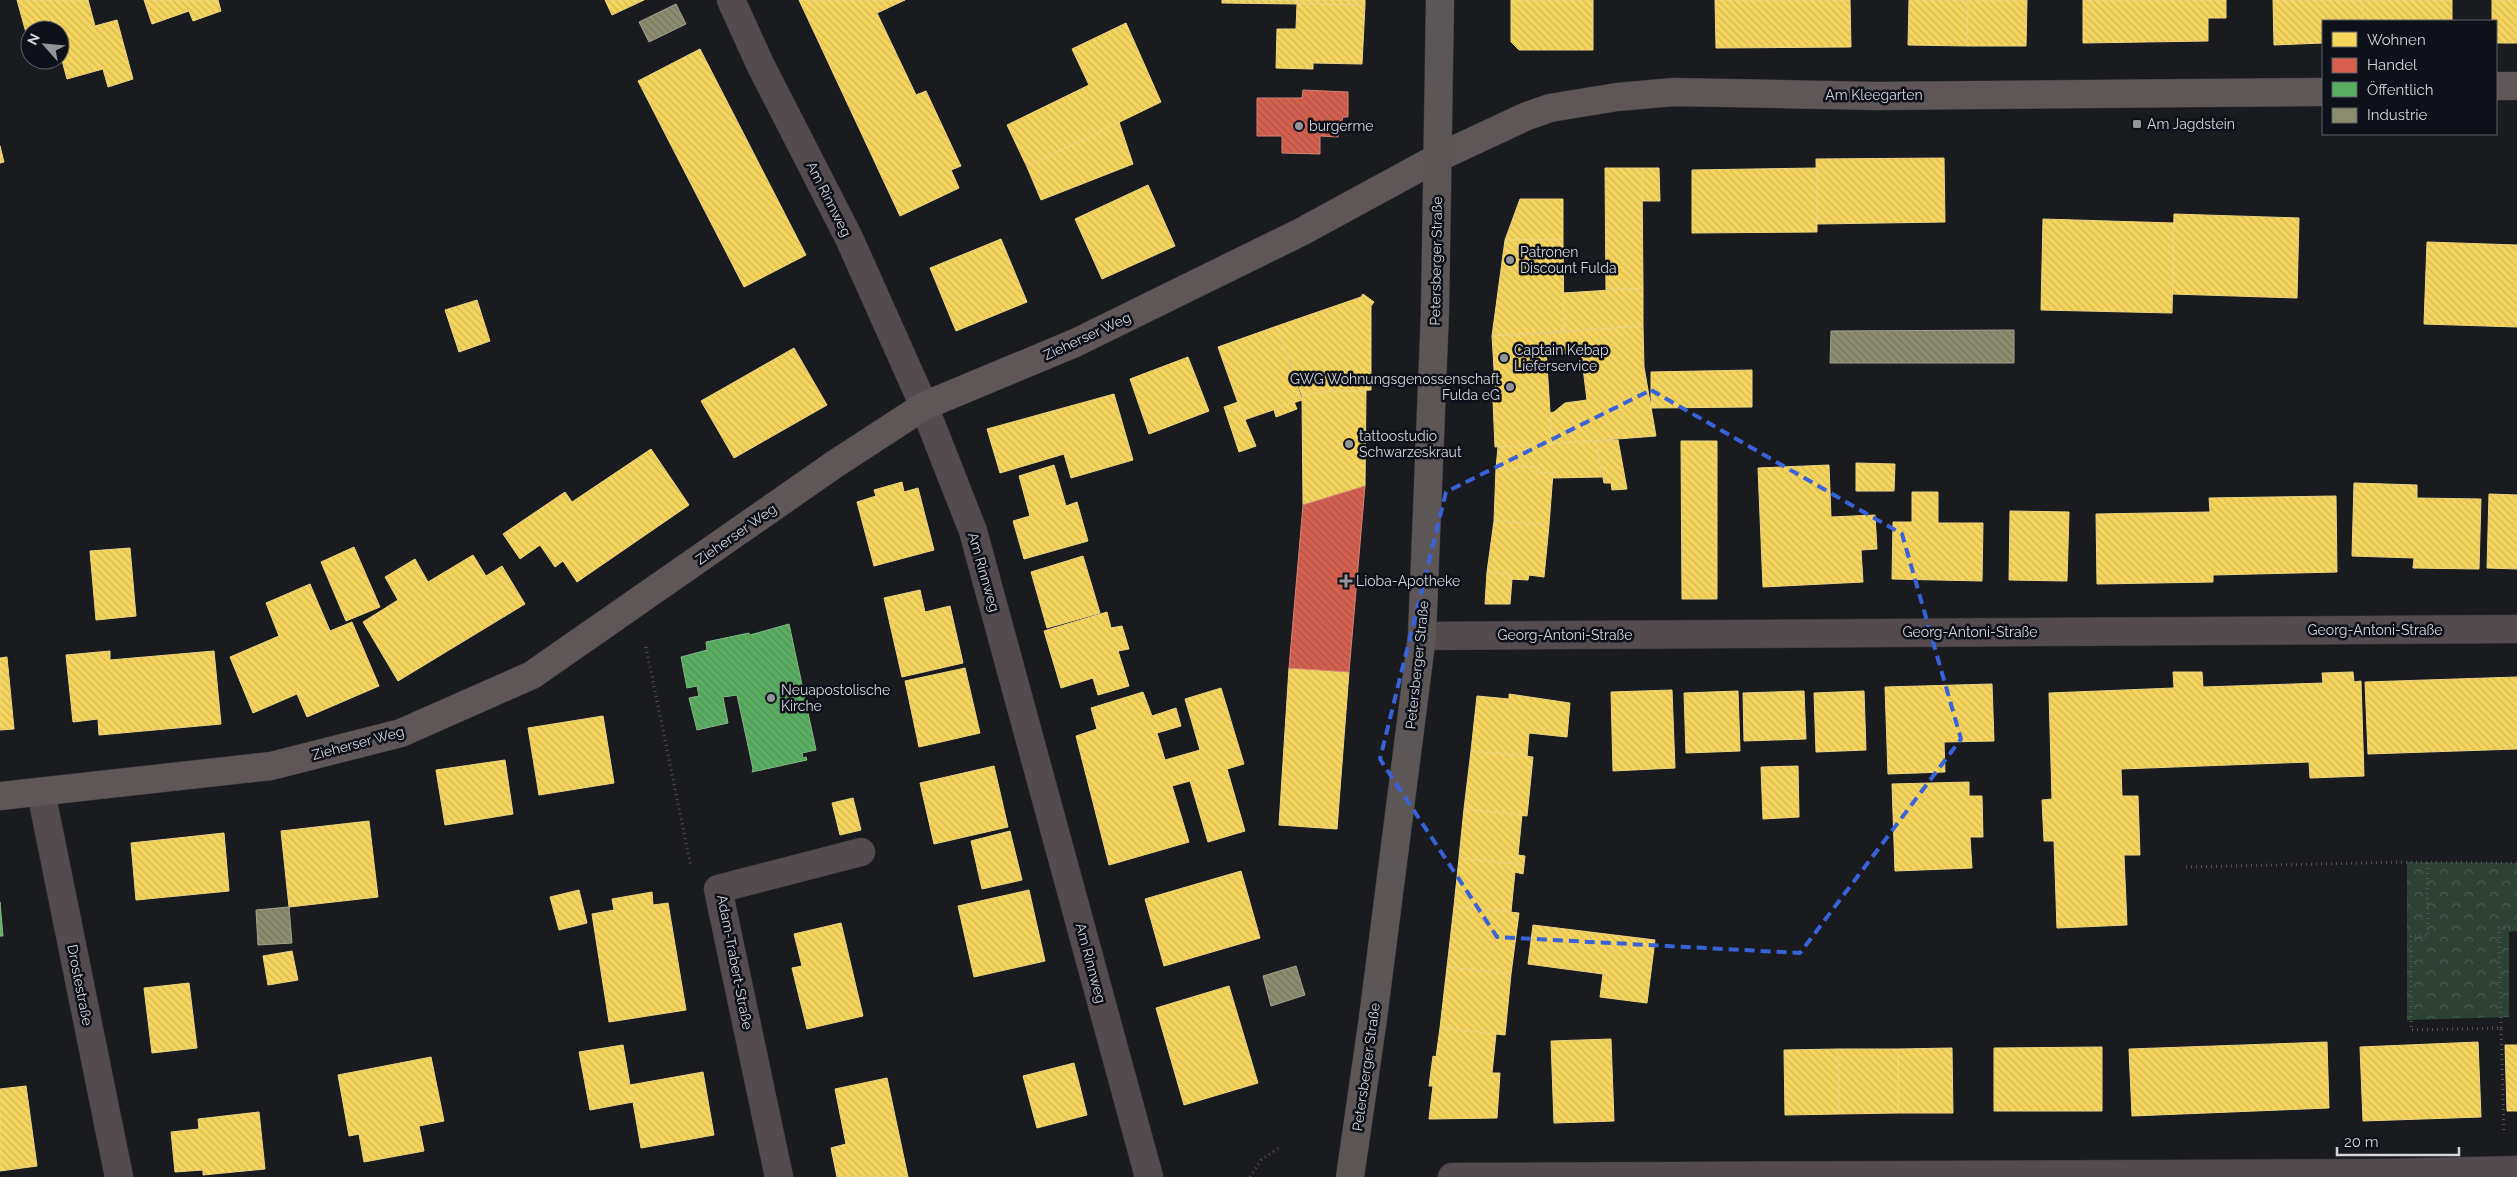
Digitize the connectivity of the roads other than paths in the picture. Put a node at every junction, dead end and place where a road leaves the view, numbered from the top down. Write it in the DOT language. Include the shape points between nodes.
graph roads {
  1 [pos="731,0"];
  2 [pos="1440,0"];
  3 [pos="2497,86"];
  4 [pos="2517,86"];
  5 [pos="2322,92"];
  6 [pos="1437,158"];
  7 [pos="924,406"];
  8 [pos="2517,629"];
  9 [pos="1422,636"];
  10 [pos="41,792"];
  11 [pos="0,796"];
  12 [pos="861,852"];
  13 [pos="2517,1170"];
  14 [pos="2387,1175"];
  15 [pos="119,1177"];
  16 [pos="779,1177"];
  17 [pos="1149,1177"];
  18 [pos="1350,1177"];
  19 [pos="1452,1177"];
  1 -- 7 [label="street, Am Rinnweg" via="849,238"];
  2 -- 6 [label="main road, Petersberger Straße"];
  3 -- 4 [label="street"];
  5 -- 6 [label="street, Am Kleegarten" via="1876,96 1674,92 1550,108"];
  6 -- 7 [label="street, Zieherser Weg" via="1301,232 1075,343"];
  6 -- 9 [label="main road, Petersberger Straße" via="1435,312"];
  7 -- 10 [label="street, Zieherser Weg" via="835,464 532,675 401,733 271,766"];
  7 -- 17 [label="street, Am Rinnweg" via="973,531"];
  8 -- 9 [label="street, Georg-Antoni-Straße"];
  9 -- 18 [label="main road, Petersberger Straße"];
  10 -- 11 [label="street, Zieherser Weg"];
  10 -- 15 [label="street, Drostestraße"];
  12 -- 16 [label="street, Adam-Trabert-Straße" via="718,889"];
  13 -- 14 [label="street"];
  14 -- 19 [label="street"];
}
